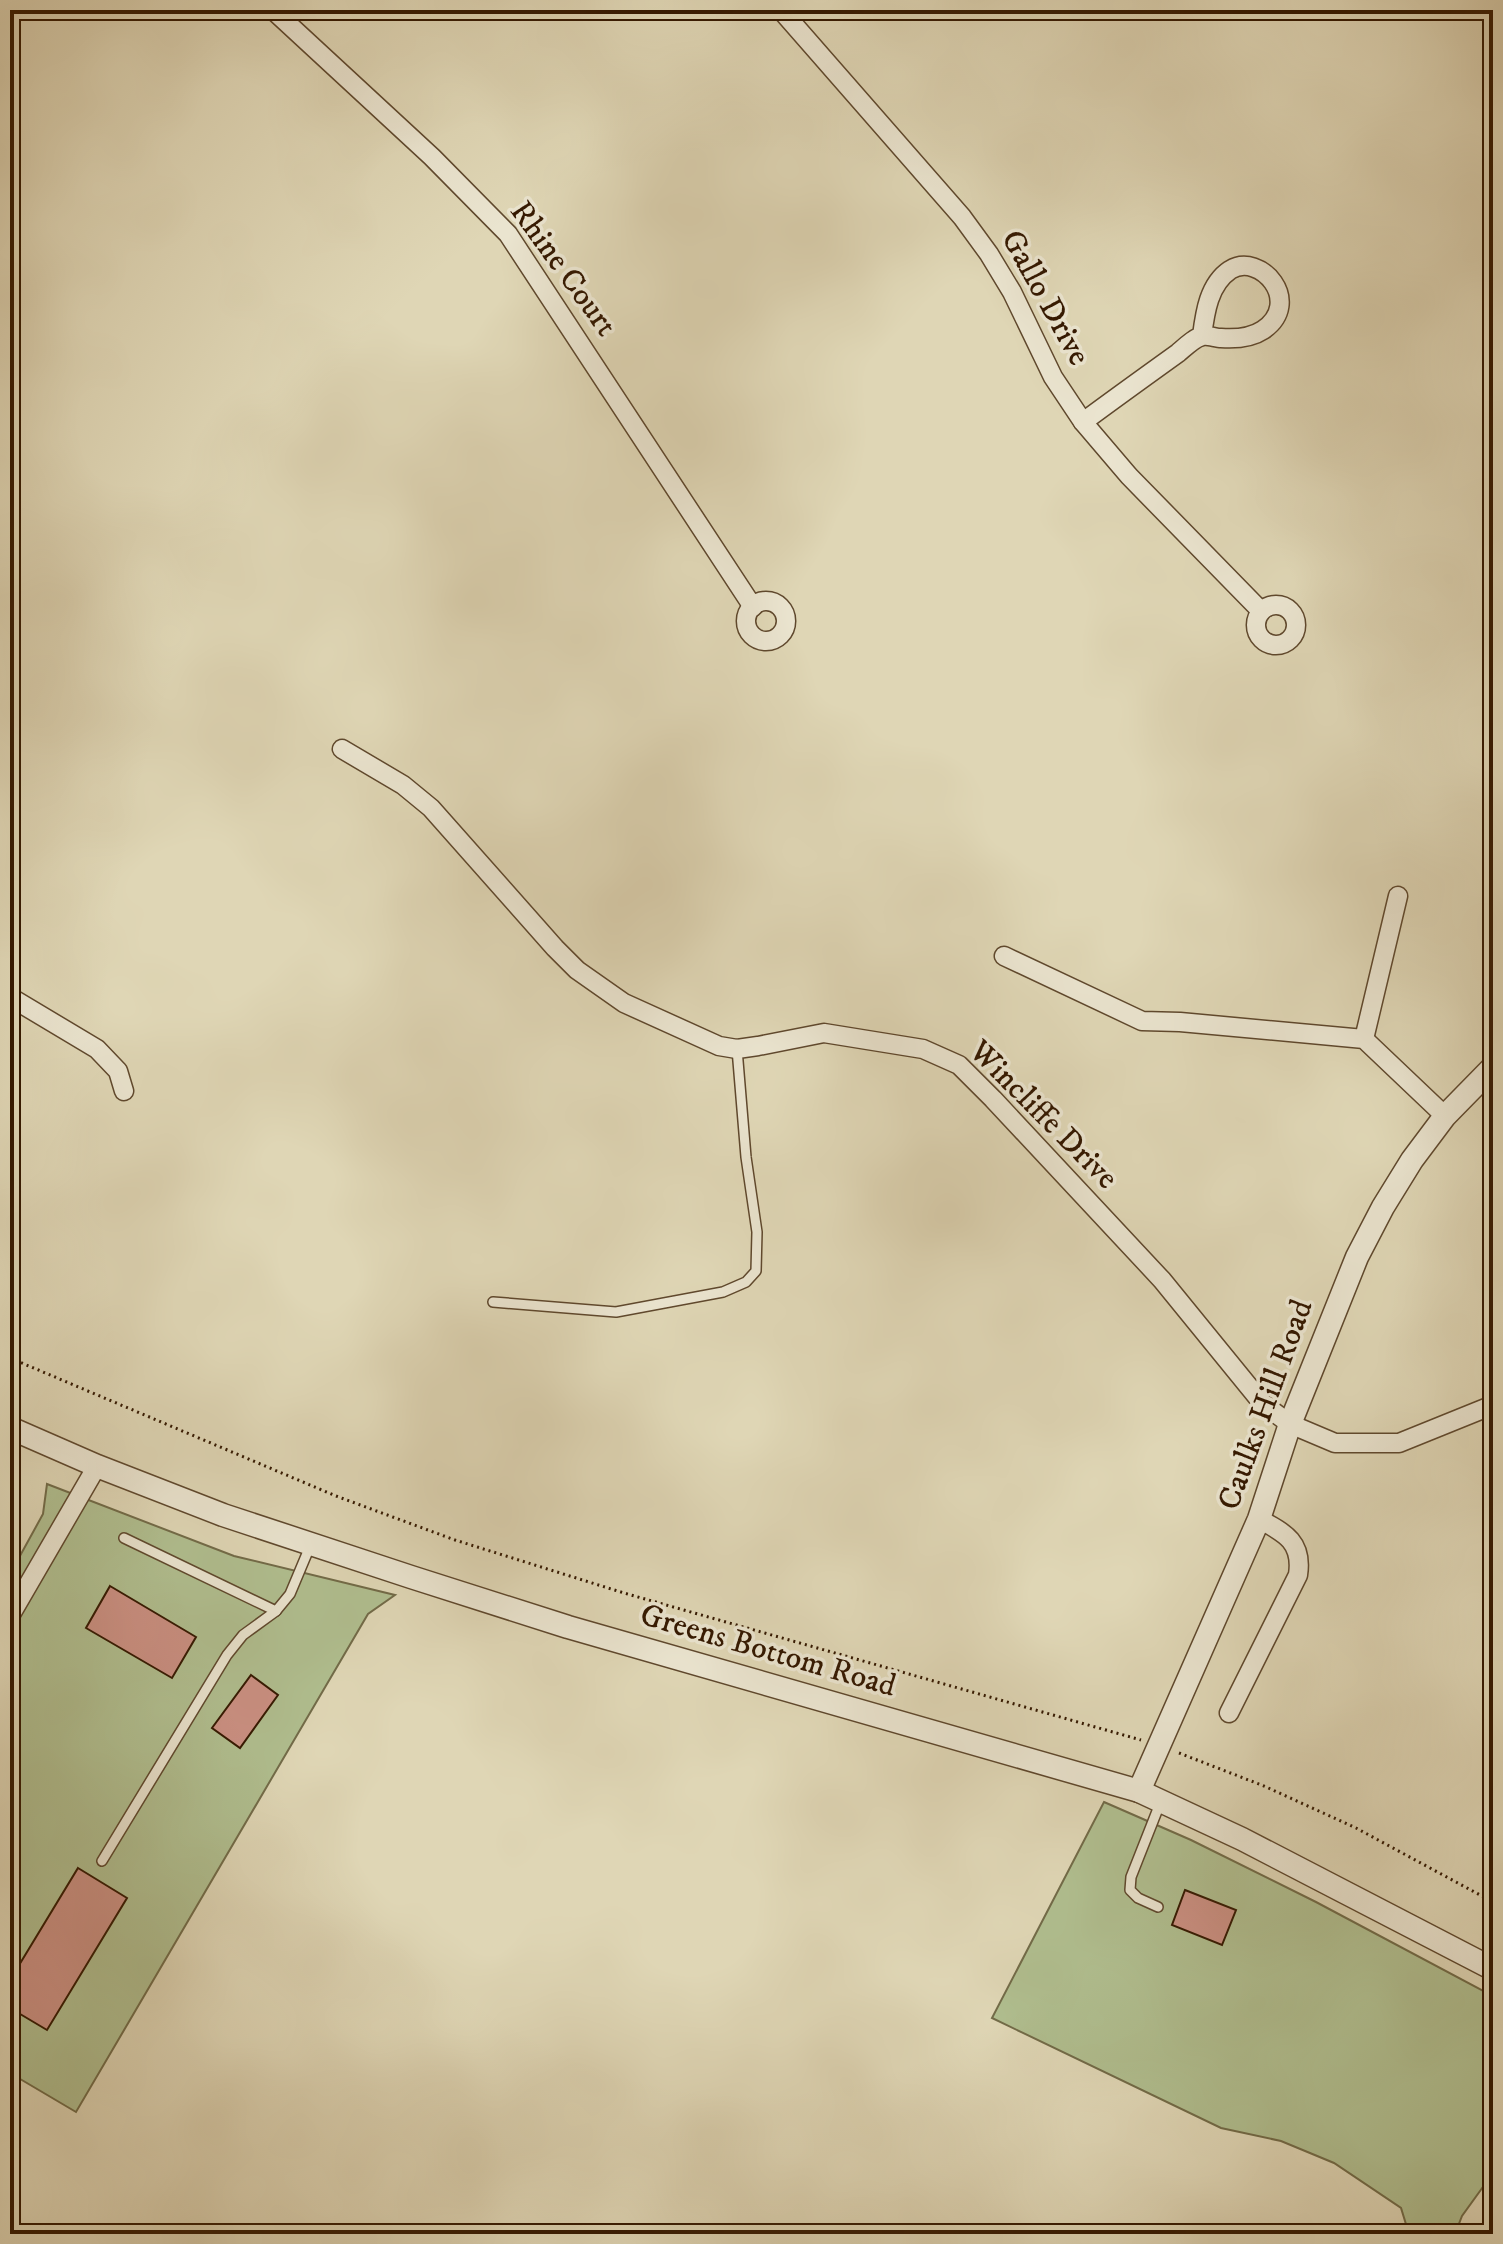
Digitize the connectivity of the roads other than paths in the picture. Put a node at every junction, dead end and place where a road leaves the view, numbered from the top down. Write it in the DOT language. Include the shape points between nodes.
graph roads {
  1 [pos="273,10"];
  2 [pos="781,10"];
  3 [pos="1202,336"];
  4 [pos="1083,422"];
  5 [pos="753,607"];
  6 [pos="1261,611"];
  7 [pos="342,749"];
  8 [pos="1398,896"];
  9 [pos="1004,956"];
  10 [pos="10,997"];
  11 [pos="1364,1039"];
  12 [pos="737,1049"];
  13 [pos="1493,1067"];
  14 [pos="124,1091"];
  15 [pos="1445,1116"];
  16 [pos="493,1302"];
  17 [pos="1493,1405"];
  18 [pos="1290,1424"];
  19 [pos="10,1428"];
  20 [pos="97,1466"];
  21 [pos="1259,1519"];
  22 [pos="124,1538"];
  23 [pos="311,1544"];
  24 [pos="276,1611"];
  25 [pos="10,1616"];
  26 [pos="1229,1713"];
  27 [pos="1139,1791"];
  28 [pos="1161,1801"];
  29 [pos="102,1861"];
  30 [pos="1158,1907"];
  31 [pos="1493,1969"];
  1 -- 5 [label="street, Rhine Court" via="508,234"];
  2 -- 4 [label="street, Gallo Drive" via="962,217 1012,292 1053,377"];
  3 -- 3 [label="street" via="1244,338 1263,330 1277,314 1281,297 1272,279 1254,268 1235,267 1226,273 1205,310"];
  3 -- 4 [label="street"];
  4 -- 6 [label="street, Gallo Drive"];
  7 -- 12 [label="street, Wincliffe Drive" via="431,808 577,970 624,1003 719,1046"];
  8 -- 11 [label="street"];
  9 -- 11 [label="street" via="1142,1021"];
  10 -- 14 [label="street" via="97,1049 118,1071"];
  11 -- 15 [label="street"];
  12 -- 16 [label="lane" via="757,1232 756,1271 746,1282 723,1292 616,1312"];
  12 -- 18 [label="street, Wincliffe Drive" via="824,1033 923,1049 959,1065 1162,1280 1263,1404"];
  13 -- 15 [label="street, Caulks Hill Road"];
  15 -- 18 [label="street, Caulks Hill Road" via="1412,1160 1357,1257"];
  17 -- 18 [label="street, Wincliffe Drive" via="1399,1443 1335,1443"];
  18 -- 21 [label="street, Caulks Hill Road"];
  19 -- 20 [label="street, Greens Bottom Road"];
  20 -- 23 [label="street, Greens Bottom Road"];
  20 -- 25 [label="street"];
  21 -- 26 [label="street" via="1296,1545 1300,1563"];
  21 -- 27 [label="street, Caulks Hill Road"];
  22 -- 24 [label="lane"];
  23 -- 24 [label="lane" via="290,1594"];
  23 -- 27 [label="street, Greens Bottom Road" via="568,1627"];
  24 -- 29 [label="lane" via="243,1635 227,1655"];
  27 -- 28 [label="street, Greens Bottom Road"];
  28 -- 30 [label="lane" via="1130,1890"];
  28 -- 31 [label="street, Greens Bottom Road"];
}
